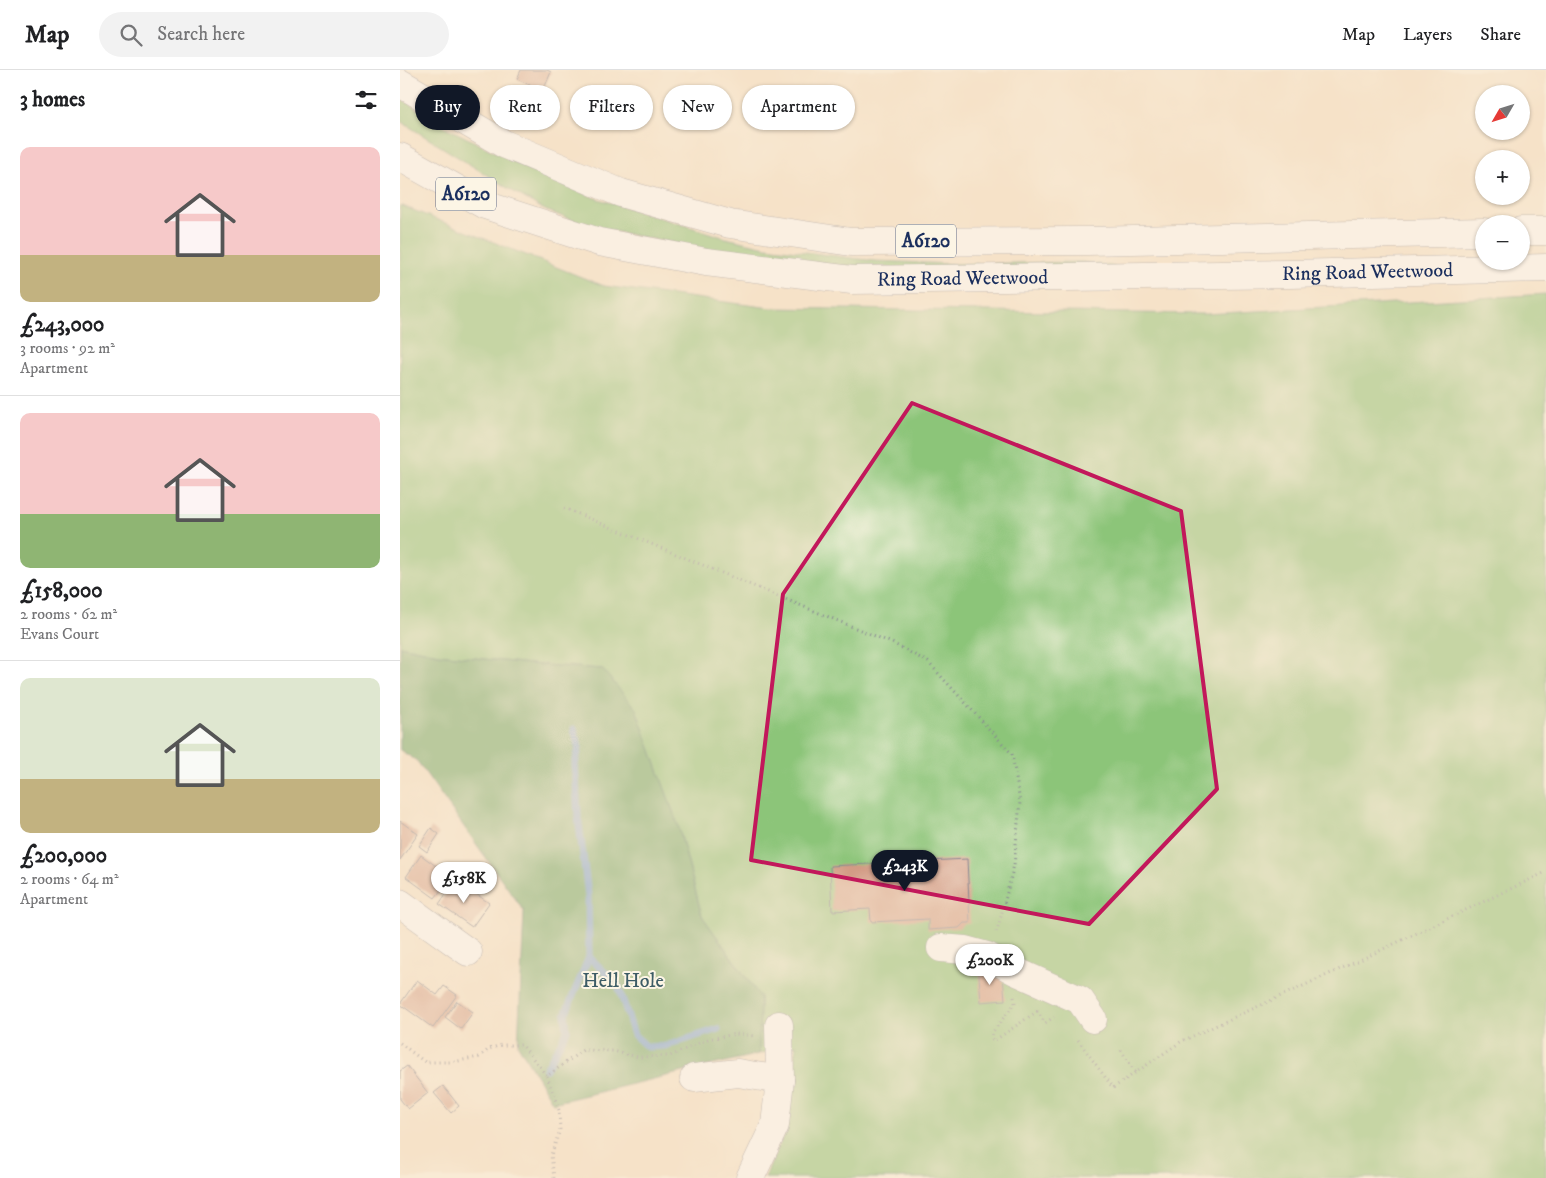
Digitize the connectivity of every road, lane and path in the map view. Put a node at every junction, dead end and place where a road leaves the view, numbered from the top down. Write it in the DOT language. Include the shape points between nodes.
graph roads {
  1 [pos="400,83"];
  2 [pos="400,157"];
  3 [pos="1546,231"];
  4 [pos="1475,232"];
  5 [pos="1530,232"];
  6 [pos="1546,268"];
  7 [pos="564,508"];
  8 [pos="1546,872"];
  9 [pos="400,903"];
  10 [pos="941,948"];
  11 [pos="468,952"];
  12 [pos="997,961"];
  13 [pos="1062,1003"];
  14 [pos="1037,1012"];
  15 [pos="1084,1027"];
  16 [pos="779,1032"];
  17 [pos="400,1043"];
  18 [pos="1121,1050"];
  19 [pos="1134,1072"];
  20 [pos="547,1076"];
  21 [pos="694,1078"];
  22 [pos="780,1080"];
  23 [pos="554,1178"];
  24 [pos="750,1178"];
  1 -- 4 [label="main road, Ring Road Weetwood / A6120" via="504,144 621,193 730,224 851,242 1088,241"];
  2 -- 6 [label="main road, Ring Road Weetwood / A6120" via="485,205 599,242 706,262 852,280"];
  3 -- 5 [label="main road"];
  7 -- 12 [label="path" via="883,640 928,662 1012,754 1020,802 1014,865 999,924"];
  8 -- 19 [label="path" via="1182,1041"];
  9 -- 11 [label="main road"];
  10 -- 12 [label="main road" via="965,950"];
  12 -- 13 [label="main road"];
  12 -- 14 [label="path" via="1015,1003 990,1038 994,1041"];
  13 -- 14 [label="path"];
  13 -- 14 [label="path" via="1045,1023"];
  13 -- 15 [label="main road" via="1080,1000"];
  15 -- 19 [label="path" via="1113,1088"];
  16 -- 20 [label="path" via="708,1039 670,1056 638,1057 613,1051 583,1050"];
  16 -- 22 [label="main road"];
  17 -- 20 [label="path" via="425,1062 453,1062 479,1057 501,1045 522,1045"];
  18 -- 19 [label="path"];
  20 -- 23 [label="path" via="559,1110 560,1130 551,1155"];
  21 -- 22 [label="main road" via="738,1073"];
  22 -- 24 [label="main road" via="775,1125"];
}
